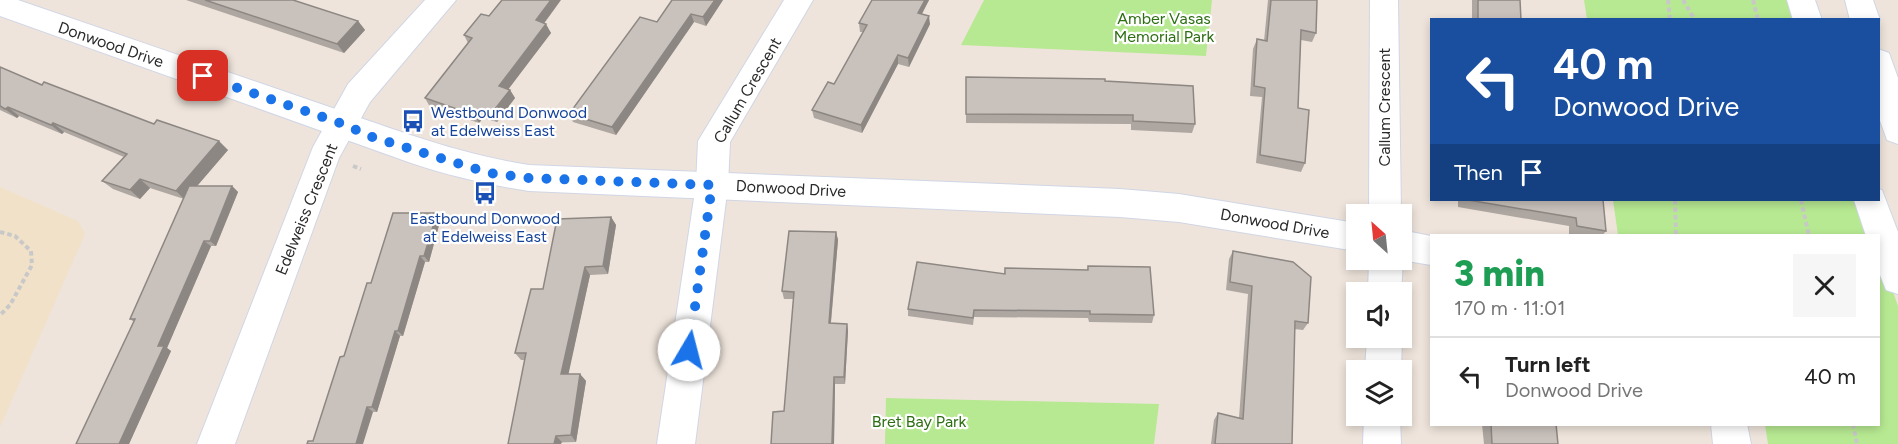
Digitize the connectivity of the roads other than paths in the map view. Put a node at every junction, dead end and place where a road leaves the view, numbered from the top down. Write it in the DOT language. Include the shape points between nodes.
graph roads {
  1 [pos="442,0"];
  2 [pos="799,0"];
  3 [pos="1384,0"];
  4 [pos="1801,0"];
  5 [pos="1859,0"];
  6 [pos="0,5"];
  7 [pos="1807,18"];
  8 [pos="1864,18"];
  9 [pos="1880,68"];
  10 [pos="343,124"];
  11 [pos="1898,131"];
  12 [pos="712,185"];
  13 [pos="1870,201"];
  14 [pos="1385,204"];
  15 [pos="1346,235"];
  16 [pos="1412,247"];
  17 [pos="1430,250"];
  18 [pos="1898,279"];
  19 [pos="1382,426"];
  20 [pos="1729,426"];
  21 [pos="216,444"];
  22 [pos="676,444"];
  23 [pos="1382,444"];
  24 [pos="1732,444"];
  1 -- 10 [label="street, Edelweiss Crescent" via="359,93"];
  2 -- 12 [label="street, Callum Crescent" via="714,141"];
  3 -- 14 [label="street, Callum Crescent"];
  4 -- 7 [label="street"];
  5 -- 8 [label="street"];
  6 -- 10 [label="street, Donwood Drive"];
  9 -- 11 [label="street"];
  10 -- 12 [label="street, Donwood Drive" via="372,137 489,173"];
  10 -- 21 [label="street, Edelweiss Crescent" via="324,156"];
  12 -- 15 [label="street, Donwood Drive" via="1179,207"];
  12 -- 22 [label="street, Callum Crescent"];
  13 -- 18 [label="street"];
  16 -- 17 [label="street"];
  19 -- 23 [label="street"];
  20 -- 24 [label="street"];
}
